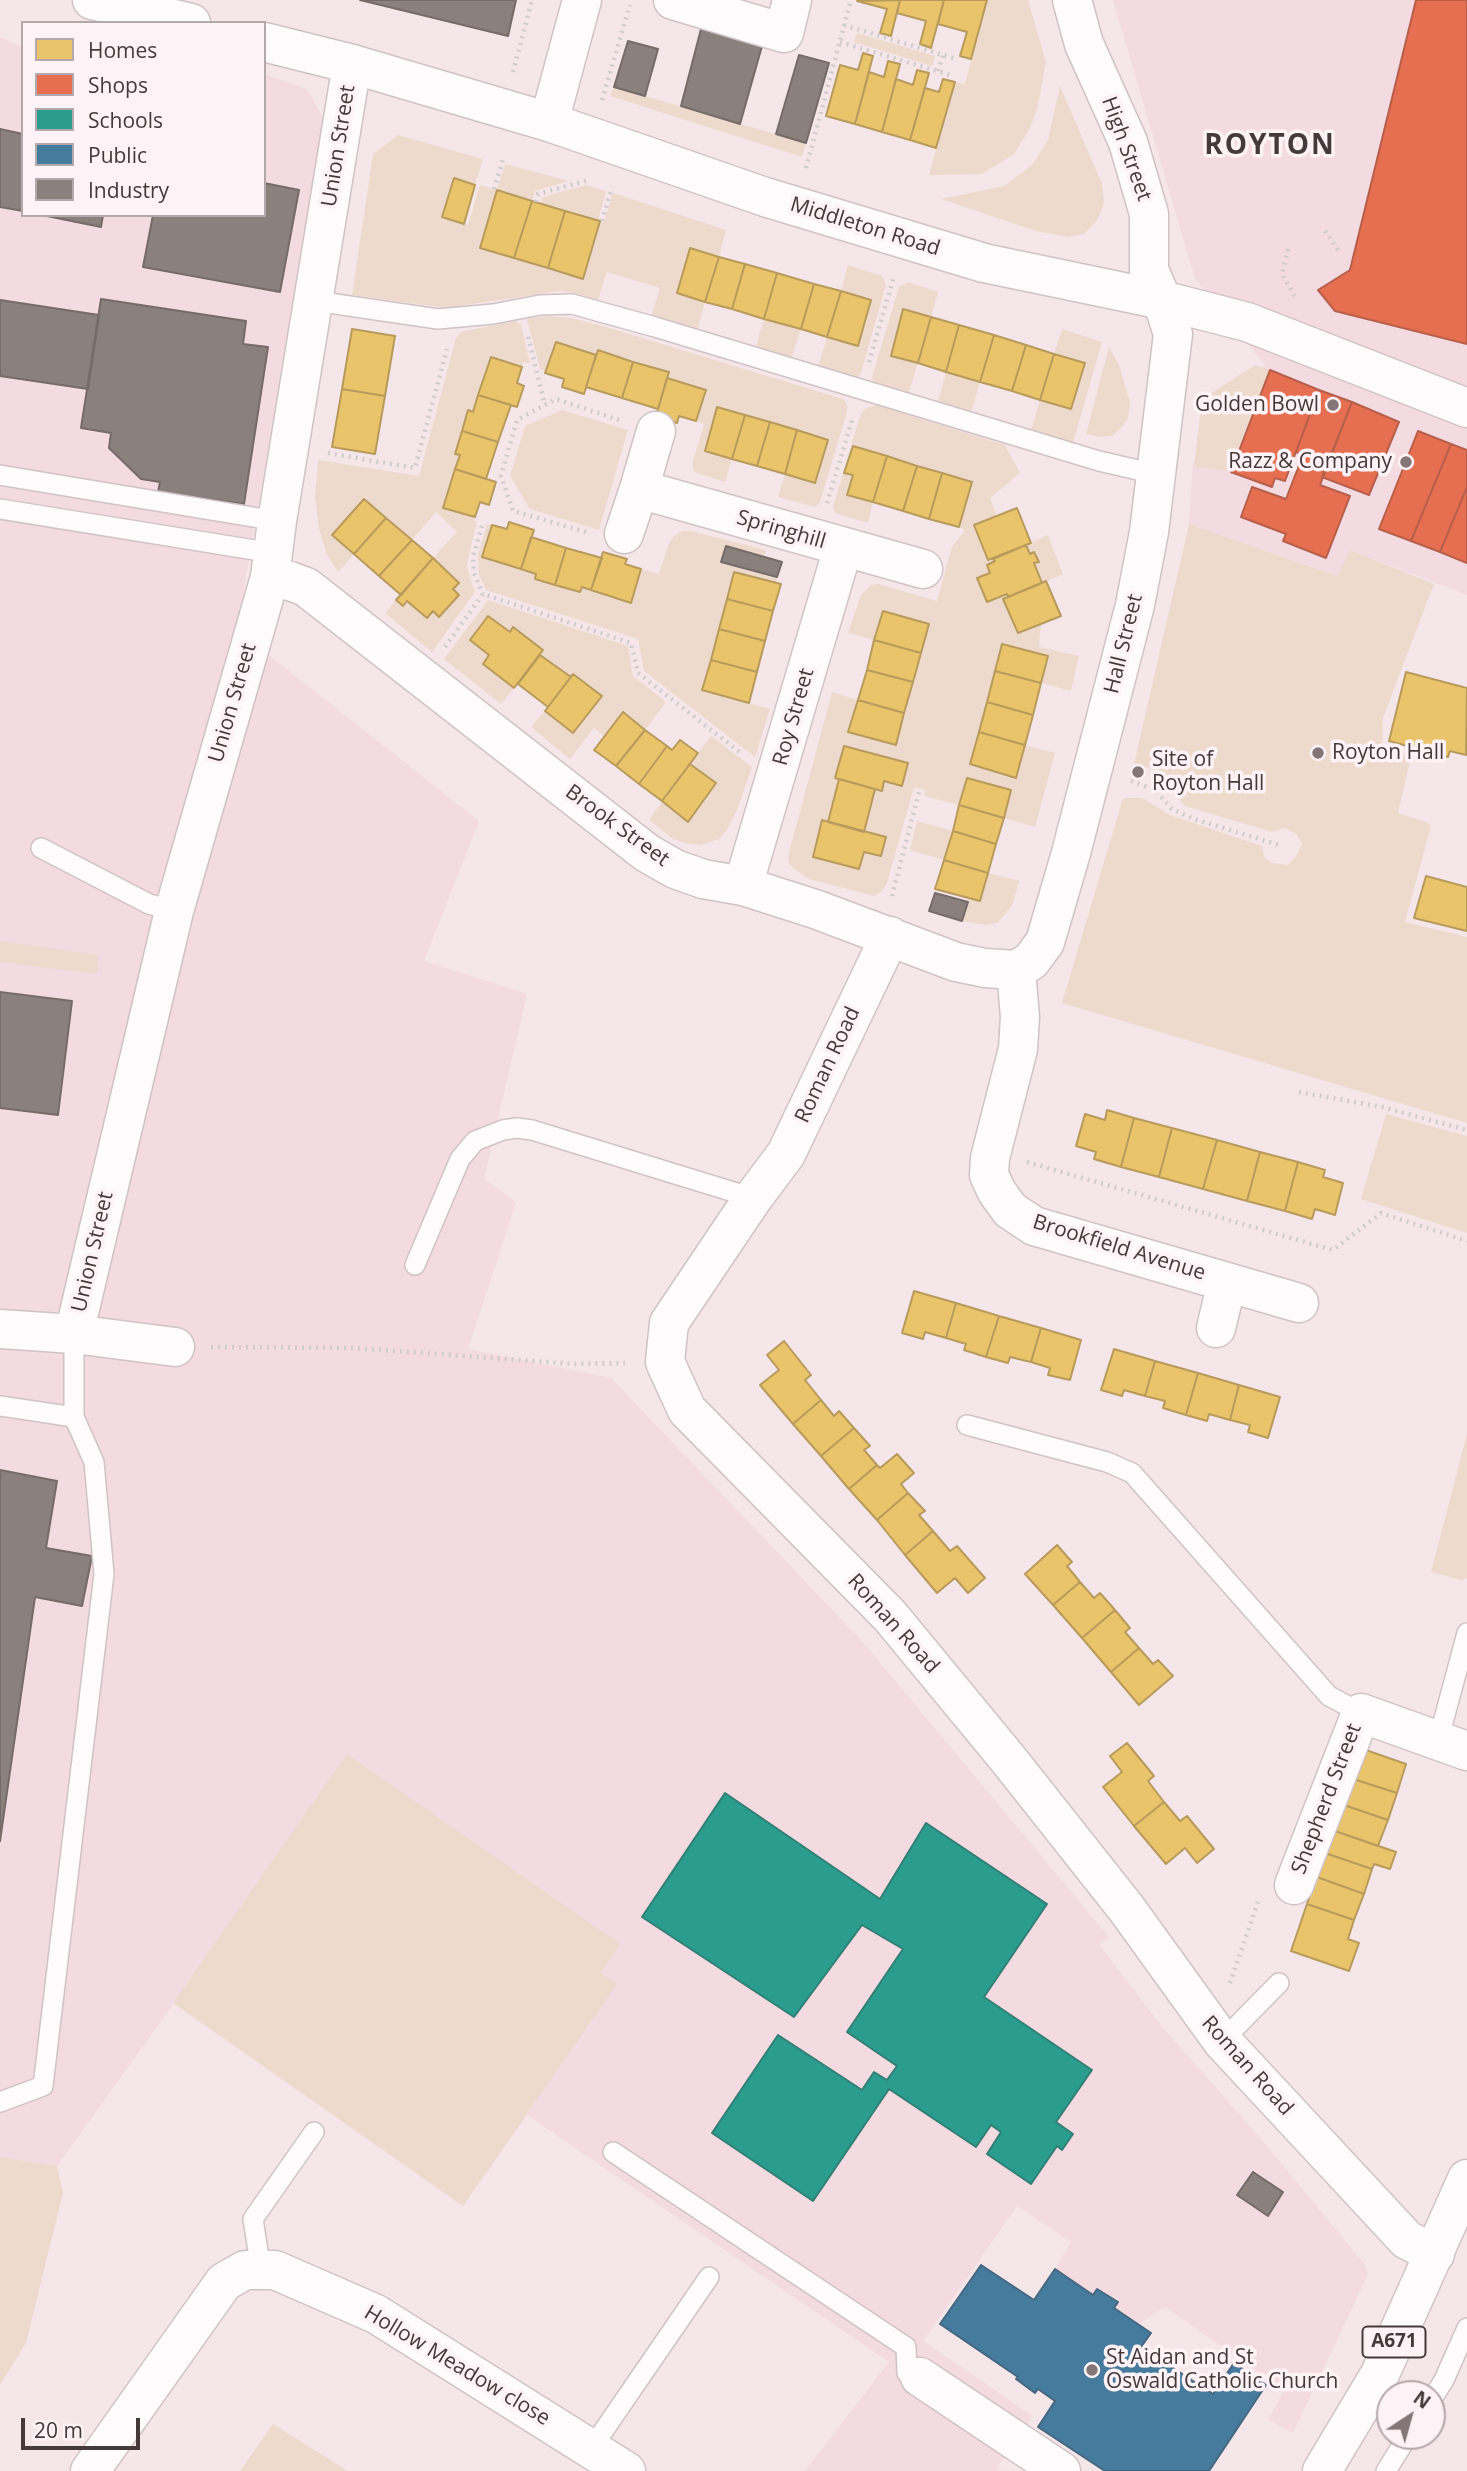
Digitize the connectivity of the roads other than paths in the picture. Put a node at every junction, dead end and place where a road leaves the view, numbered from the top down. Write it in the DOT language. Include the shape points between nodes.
graph roads {
  1 [pos="92,0"];
  2 [pos="582,0"];
  3 [pos="673,0"];
  4 [pos="792,0"];
  5 [pos="1072,0"];
  6 [pos="169,12"];
  7 [pos="266,42"];
  8 [pos="352,64"];
  9 [pos="549,122"];
  10 [pos="1163,300"];
  11 [pos="315,301"];
  12 [pos="1467,408"];
  13 [pos="656,432"];
  14 [pos="1155,474"];
  15 [pos="0,475"];
  16 [pos="639,489"];
  17 [pos="0,509"];
  18 [pos="624,534"];
  19 [pos="843,548"];
  20 [pos="273,550"];
  21 [pos="923,569"];
  22 [pos="41,848"];
  23 [pos="743,886"];
  24 [pos="174,911"];
  25 [pos="889,922"];
  26 [pos="1016,970"];
  27 [pos="753,1198"];
  28 [pos="415,1265"];
  29 [pos="1227,1282"];
  30 [pos="1299,1303"];
  31 [pos="1216,1328"];
  32 [pos="0,1329"];
  33 [pos="74,1334"];
  34 [pos="176,1347"];
  35 [pos="0,1406"];
  36 [pos="74,1417"];
  37 [pos="967,1424"];
  38 [pos="1467,1633"];
  39 [pos="1361,1713"];
  40 [pos="1453,1746"];
  41 [pos="1294,1885"];
  42 [pos="1279,1983"];
  43 [pos="1222,2041"];
  44 [pos="0,2102"];
  45 [pos="314,2132"];
  46 [pos="613,2151"];
  47 [pos="1467,2179"];
  48 [pos="1435,2253"];
  49 [pos="261,2270"];
  50 [pos="709,2277"];
  51 [pos="1467,2328"];
  52 [pos="914,2375"];
  53 [pos="1444,2380"];
  54 [pos="591,2449"];
  55 [pos="1399,2450"];
  56 [pos="90,2471"];
  57 [pos="626,2471"];
  58 [pos="1061,2471"];
  59 [pos="1322,2471"];
  60 [pos="1386,2471"];
  1 -- 6 [label="street"];
  2 -- 9 [label="street"];
  3 -- 4 [label="street" via="784,33"];
  5 -- 10 [label="street, High Street" via="1084,44 1128,142 1149,214 1149,270"];
  7 -- 8 [label="street, Middleton Road"];
  8 -- 9 [label="street, Middleton Road"];
  8 -- 11 [label="street, Union Street"];
  9 -- 10 [label="street, Middleton Road" via="765,197 984,263"];
  10 -- 12 [label="street, Middleton Road" via="1247,322"];
  10 -- 14 [label="street, Hall Street" via="1172,334"];
  11 -- 14 [label="lane" via="438,319 540,304 572,304"];
  11 -- 20 [label="street, Union Street"];
  13 -- 16 [label="street"];
  14 -- 26 [label="street, Hall Street" via="1135,605 1062,886 1045,943 1031,961"];
  15 -- 20 [label="lane"];
  16 -- 18 [label="street"];
  16 -- 19 [label="street, Springhill"];
  17 -- 20 [label="lane"];
  19 -- 21 [label="street, Springhill"];
  19 -- 23 [label="street, Roy Street"];
  20 -- 23 [label="street, Brook Street" via="290,581 306,587 647,853 704,880"];
  20 -- 24 [label="street, Union Street"];
  22 -- 24 [label="lane" via="149,904"];
  23 -- 25 [label="street, Brook Street" via="815,909"];
  24 -- 33 [label="street, Union Street"];
  25 -- 26 [label="street, Brook Street" via="956,962"];
  25 -- 27 [label="street, Roman Road" via="786,1154"];
  26 -- 29 [label="street, Brookfield Avenue" via="1018,1049 989,1175 1010,1210 1034,1226"];
  27 -- 28 [label="lane" via="532,1130 503,1130 475,1141 460,1159"];
  27 -- 43 [label="street, Roman Road" via="669,1323 665,1362 687,1410 890,1616 1126,1908"];
  29 -- 30 [label="street, Brookfield Avenue"];
  29 -- 31 [label="street, Brookfield Avenue"];
  32 -- 33 [label="street"];
  33 -- 34 [label="street"];
  33 -- 36 [label="lane"];
  35 -- 36 [label="lane"];
  36 -- 44 [label="lane" via="94,1462 104,1574 43,2086"];
  37 -- 39 [label="lane" via="1132,1473 1329,1696"];
  38 -- 40 [label="lane"];
  39 -- 40 [label="street"];
  39 -- 41 [label="street, Shepherd Street"];
  42 -- 43 [label="lane"];
  43 -- 48 [label="street, Roman Road" via="1407,2240"];
  45 -- 49 [label="lane" via="253,2219"];
  46 -- 52 [label="lane" via="906,2347"];
  47 -- 48 [label="street, A671"];
  48 -- 59 [label="street, A671" via="1380,2374"];
  49 -- 54 [label="street, Hollow Meadow close" via="275,2270 376,2314"];
  49 -- 56 [label="street, Hollow Meadow close" via="245,2270 223,2282"];
  50 -- 54 [label="lane"];
  51 -- 53 [label="lane"];
  52 -- 58 [label="street"];
  54 -- 57 [label="street, Hollow Meadow close"];
  55 -- 60 [label="lane"];
}
